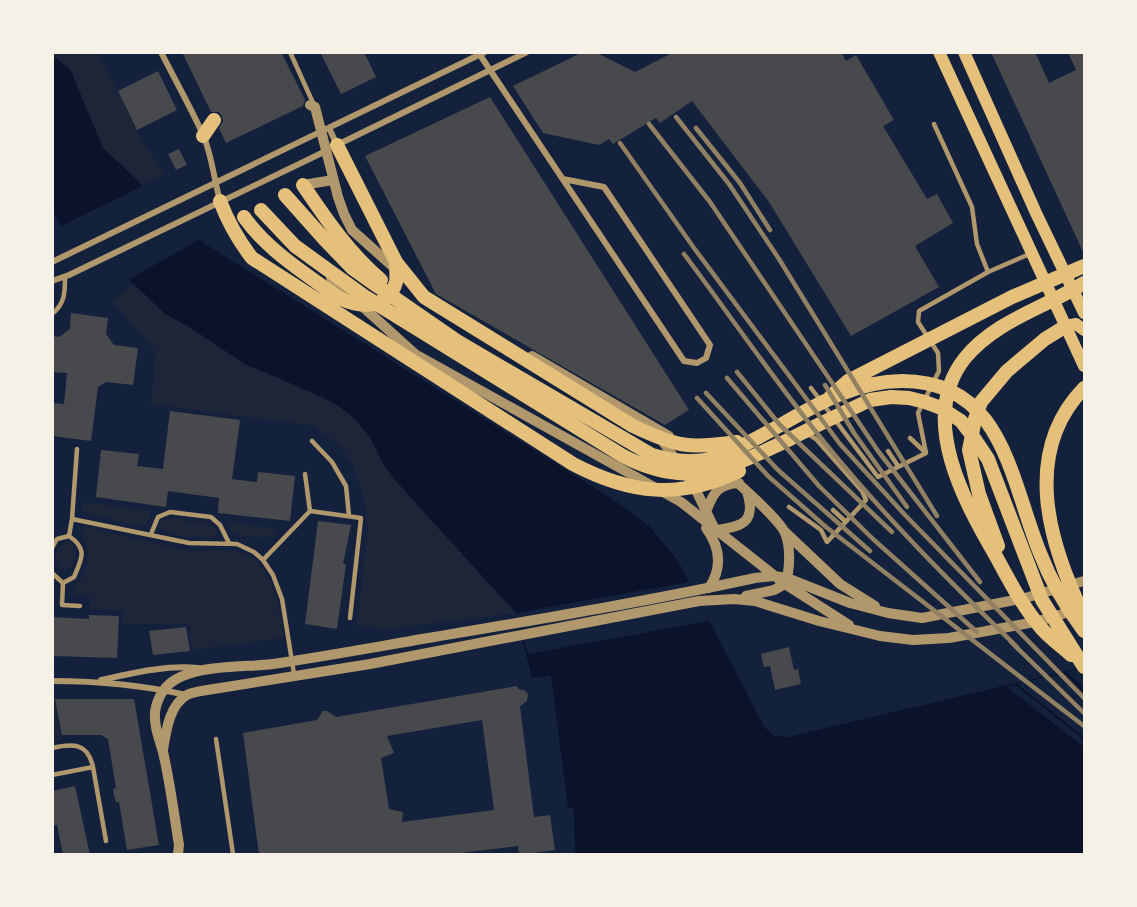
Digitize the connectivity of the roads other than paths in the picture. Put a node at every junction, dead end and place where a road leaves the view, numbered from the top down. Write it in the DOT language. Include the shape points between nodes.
graph roads {
  1 [pos="161,52"];
  2 [pos="290,52"];
  3 [pos="527,52"];
  4 [pos="939,52"];
  5 [pos="964,52"];
  6 [pos="481,53"];
  7 [pos="490,71"];
  8 [pos="313,106"];
  9 [pos="213,120"];
  10 [pos="934,124"];
  11 [pos="329,128"];
  12 [pos="203,136"];
  13 [pos="337,145"];
  14 [pos="563,178"];
  15 [pos="333,180"];
  16 [pos="215,183"];
  17 [pos="303,185"];
  18 [pos="285,195"];
  19 [pos="220,201"];
  20 [pos="261,210"];
  21 [pos="244,217"];
  22 [pos="295,246"];
  23 [pos="1032,253"];
  24 [pos="55,261"];
  25 [pos="396,262"];
  26 [pos="1063,266"];
  27 [pos="1084,266"];
  28 [pos="988,272"];
  29 [pos="67,276"];
  30 [pos="52,281"];
  31 [pos="1084,283"];
  32 [pos="1084,313"];
  33 [pos="52,314"];
  34 [pos="1066,326"];
  35 [pos="1084,330"];
  36 [pos="452,345"];
  37 [pos="1084,366"];
  38 [pos="811,388"];
  39 [pos="1084,388"];
  40 [pos="823,402"];
  41 [pos="652,426"];
  42 [pos="808,434"];
  43 [pos="910,438"];
  44 [pos="751,440"];
  45 [pos="312,441"];
  46 [pos="786,441"];
  47 [pos="76,450"];
  48 [pos="888,451"];
  49 [pos="926,453"];
  50 [pos="898,466"];
  51 [pos="304,474"];
  52 [pos="742,486"];
  53 [pos="789,507"];
  54 [pos="833,510"];
  55 [pos="310,511"];
  56 [pos="700,512"];
  57 [pos="349,516"];
  58 [pos="72,519"];
  59 [pos="845,521"];
  60 [pos="715,530"];
  61 [pos="785,532"];
  62 [pos="151,534"];
  63 [pos="69,536"];
  64 [pos="229,543"];
  65 [pos="52,548"];
  66 [pos="263,560"];
  67 [pos="52,573"];
  68 [pos="774,576"];
  69 [pos="786,581"];
  70 [pos="1084,581"];
  71 [pos="1011,582"];
  72 [pos="63,583"];
  73 [pos="709,588"];
  74 [pos="734,599"];
  75 [pos="81,606"];
  76 [pos="1084,608"];
  77 [pos="888,613"];
  78 [pos="1084,616"];
  79 [pos="350,618"];
  80 [pos="520,628"];
  81 [pos="857,630"];
  82 [pos="1084,632"];
  83 [pos="292,661"];
  84 [pos="1084,667"];
  85 [pos="207,669"];
  86 [pos="295,677"];
  87 [pos="52,681"];
  88 [pos="98,681"];
  89 [pos="164,690"];
  90 [pos="186,695"];
  91 [pos="216,739"];
  92 [pos="52,748"];
  93 [pos="163,751"];
  94 [pos="93,767"];
  95 [pos="52,776"];
  96 [pos="106,842"];
  97 [pos="178,855"];
  98 [pos="233,855"];
  1 -- 12 [label="street"];
  2 -- 8 [label="lane"];
  3 -- 7 [label="street"];
  4 -- 23 [label="main road"];
  5 -- 26 [label="main road"];
  6 -- 7 [label="street"];
  6 -- 11 [label="street"];
  7 -- 13 [label="street"];
  7 -- 14 [label="street"];
  8 -- 15 [label="street"];
  9 -- 12 [label="highway"];
  10 -- 28 [label="lane" via="972,207 978,244"];
  11 -- 13 [label="street"];
  11 -- 16 [label="street"];
  12 -- 16 [label="street"];
  13 -- 19 [label="street"];
  13 -- 25 [label="highway"];
  14 -- 14 [label="street" via="684,361 697,363 706,358 710,345 604,187"];
  15 -- 17 [label="street"];
  15 -- 41 [label="street" via="352,230 419,290"];
  16 -- 19 [label="street"];
  16 -- 24 [label="street"];
  17 -- 36 [label="highway" via="330,225 372,272"];
  18 -- 36 [label="highway" via="352,268"];
  19 -- 29 [label="street"];
  19 -- 46 [label="highway" via="239,241 252,258 598,477 656,490 688,489 749,467"];
  20 -- 22 [label="highway"];
  21 -- 25 [label="highway" via="273,250 351,304 376,304 387,296 396,282"];
  22 -- 36 [label="highway" via="364,296"];
  22 -- 56 [label="street" via="416,354"];
  23 -- 26 [label="main road" via="1047,251"];
  23 -- 28 [label="lane"];
  23 -- 34 [label="main road"];
  25 -- 44 [label="highway" via="424,297 633,426 681,445 699,447"];
  26 -- 32 [label="main road"];
  27 -- 40 [label="highway" via="1012,297 848,381"];
  28 -- 49 [label="lane" via="919,311 918,322 938,354 939,370 918,413"];
  29 -- 30 [label="street"];
  29 -- 33 [label="lane" via="60,308"];
  31 -- 71 [label="highway" via="1014,319 977,345 959,368 948,395 948,450 956,475 975,520"];
  34 -- 35 [label="main road" via="1076,324"];
  34 -- 37 [label="main road"];
  34 -- 71 [label="highway" via="1007,370 981,402 975,419 969,450 979,494"];
  36 -- 44 [label="highway" via="652,455 691,461 717,457"];
  36 -- 46 [label="highway" via="641,465 682,474 721,470"];
  38 -- 50 [label="lane" via="878,477"];
  39 -- 78 [label="highway" via="1064,414 1053,437 1046,485 1057,546"];
  40 -- 44 [label="highway"];
  40 -- 82 [label="highway" via="879,383 901,381 947,389 968,400 996,434 1040,554 1066,607"];
  41 -- 52 [label="street"];
  41 -- 56 [label="street" via="694,486"];
  42 -- 59 [label="lane" via="866,500"];
  43 -- 49 [label="lane"];
  45 -- 57 [label="lane" via="332,462 346,486"];
  46 -- 84 [label="highway" via="881,397 925,402 961,421 988,459 1042,600"];
  47 -- 58 [label="lane"];
  48 -- 50 [label="lane"];
  49 -- 50 [label="lane"];
  51 -- 55 [label="lane"];
  52 -- 56 [label="street" via="729,483 720,488"];
  52 -- 60 [label="street" via="749,499 748,518 738,527"];
  52 -- 61 [label="street"];
  53 -- 59 [label="lane" via="821,530 828,542"];
  54 -- 59 [label="lane"];
  55 -- 57 [label="lane"];
  55 -- 66 [label="lane"];
  56 -- 60 [label="street"];
  56 -- 73 [label="street" via="717,548 718,568"];
  57 -- 79 [label="lane" via="361,518"];
  58 -- 62 [label="lane"];
  58 -- 63 [label="lane"];
  60 -- 68 [label="street"];
  61 -- 69 [label="street" via="789,561"];
  61 -- 77 [label="street" via="840,584"];
  62 -- 64 [label="lane" via="189,543"];
  62 -- 64 [label="lane" via="158,517 170,512 211,517"];
  63 -- 65 [label="lane" via="57,538"];
  63 -- 72 [label="lane" via="79,543 81,562 74,577"];
  64 -- 66 [label="lane" via="254,552"];
  66 -- 83 [label="lane" via="282,599"];
  67 -- 72 [label="lane"];
  68 -- 69 [label="street"];
  68 -- 73 [label="street"];
  69 -- 74 [label="street" via="774,590"];
  69 -- 77 [label="street"];
  69 -- 81 [label="street"];
  70 -- 77 [label="street" via="1025,598 922,618"];
  71 -- 84 [label="highway" via="1041,628"];
  72 -- 75 [label="lane" via="62,605"];
  73 -- 80 [label="street"];
  74 -- 80 [label="street"];
  74 -- 81 [label="street" via="774,605"];
  76 -- 81 [label="street" via="1035,622 930,640 898,639"];
  80 -- 83 [label="street"];
  80 -- 86 [label="street"];
  83 -- 85 [label="street"];
  83 -- 86 [label="lane"];
  85 -- 88 [label="street" via="186,667"];
  85 -- 89 [label="street" via="172,680"];
  86 -- 90 [label="street"];
  87 -- 88 [label="street"];
  88 -- 89 [label="street"];
  89 -- 90 [label="street"];
  89 -- 93 [label="street" via="155,711 156,732"];
  90 -- 93 [label="street" via="171,717"];
  91 -- 98 [label="lane"];
  92 -- 94 [label="lane" via="81,747 90,756"];
  93 -- 97 [label="street"];
  94 -- 95 [label="lane"];
  94 -- 96 [label="lane"];
}
